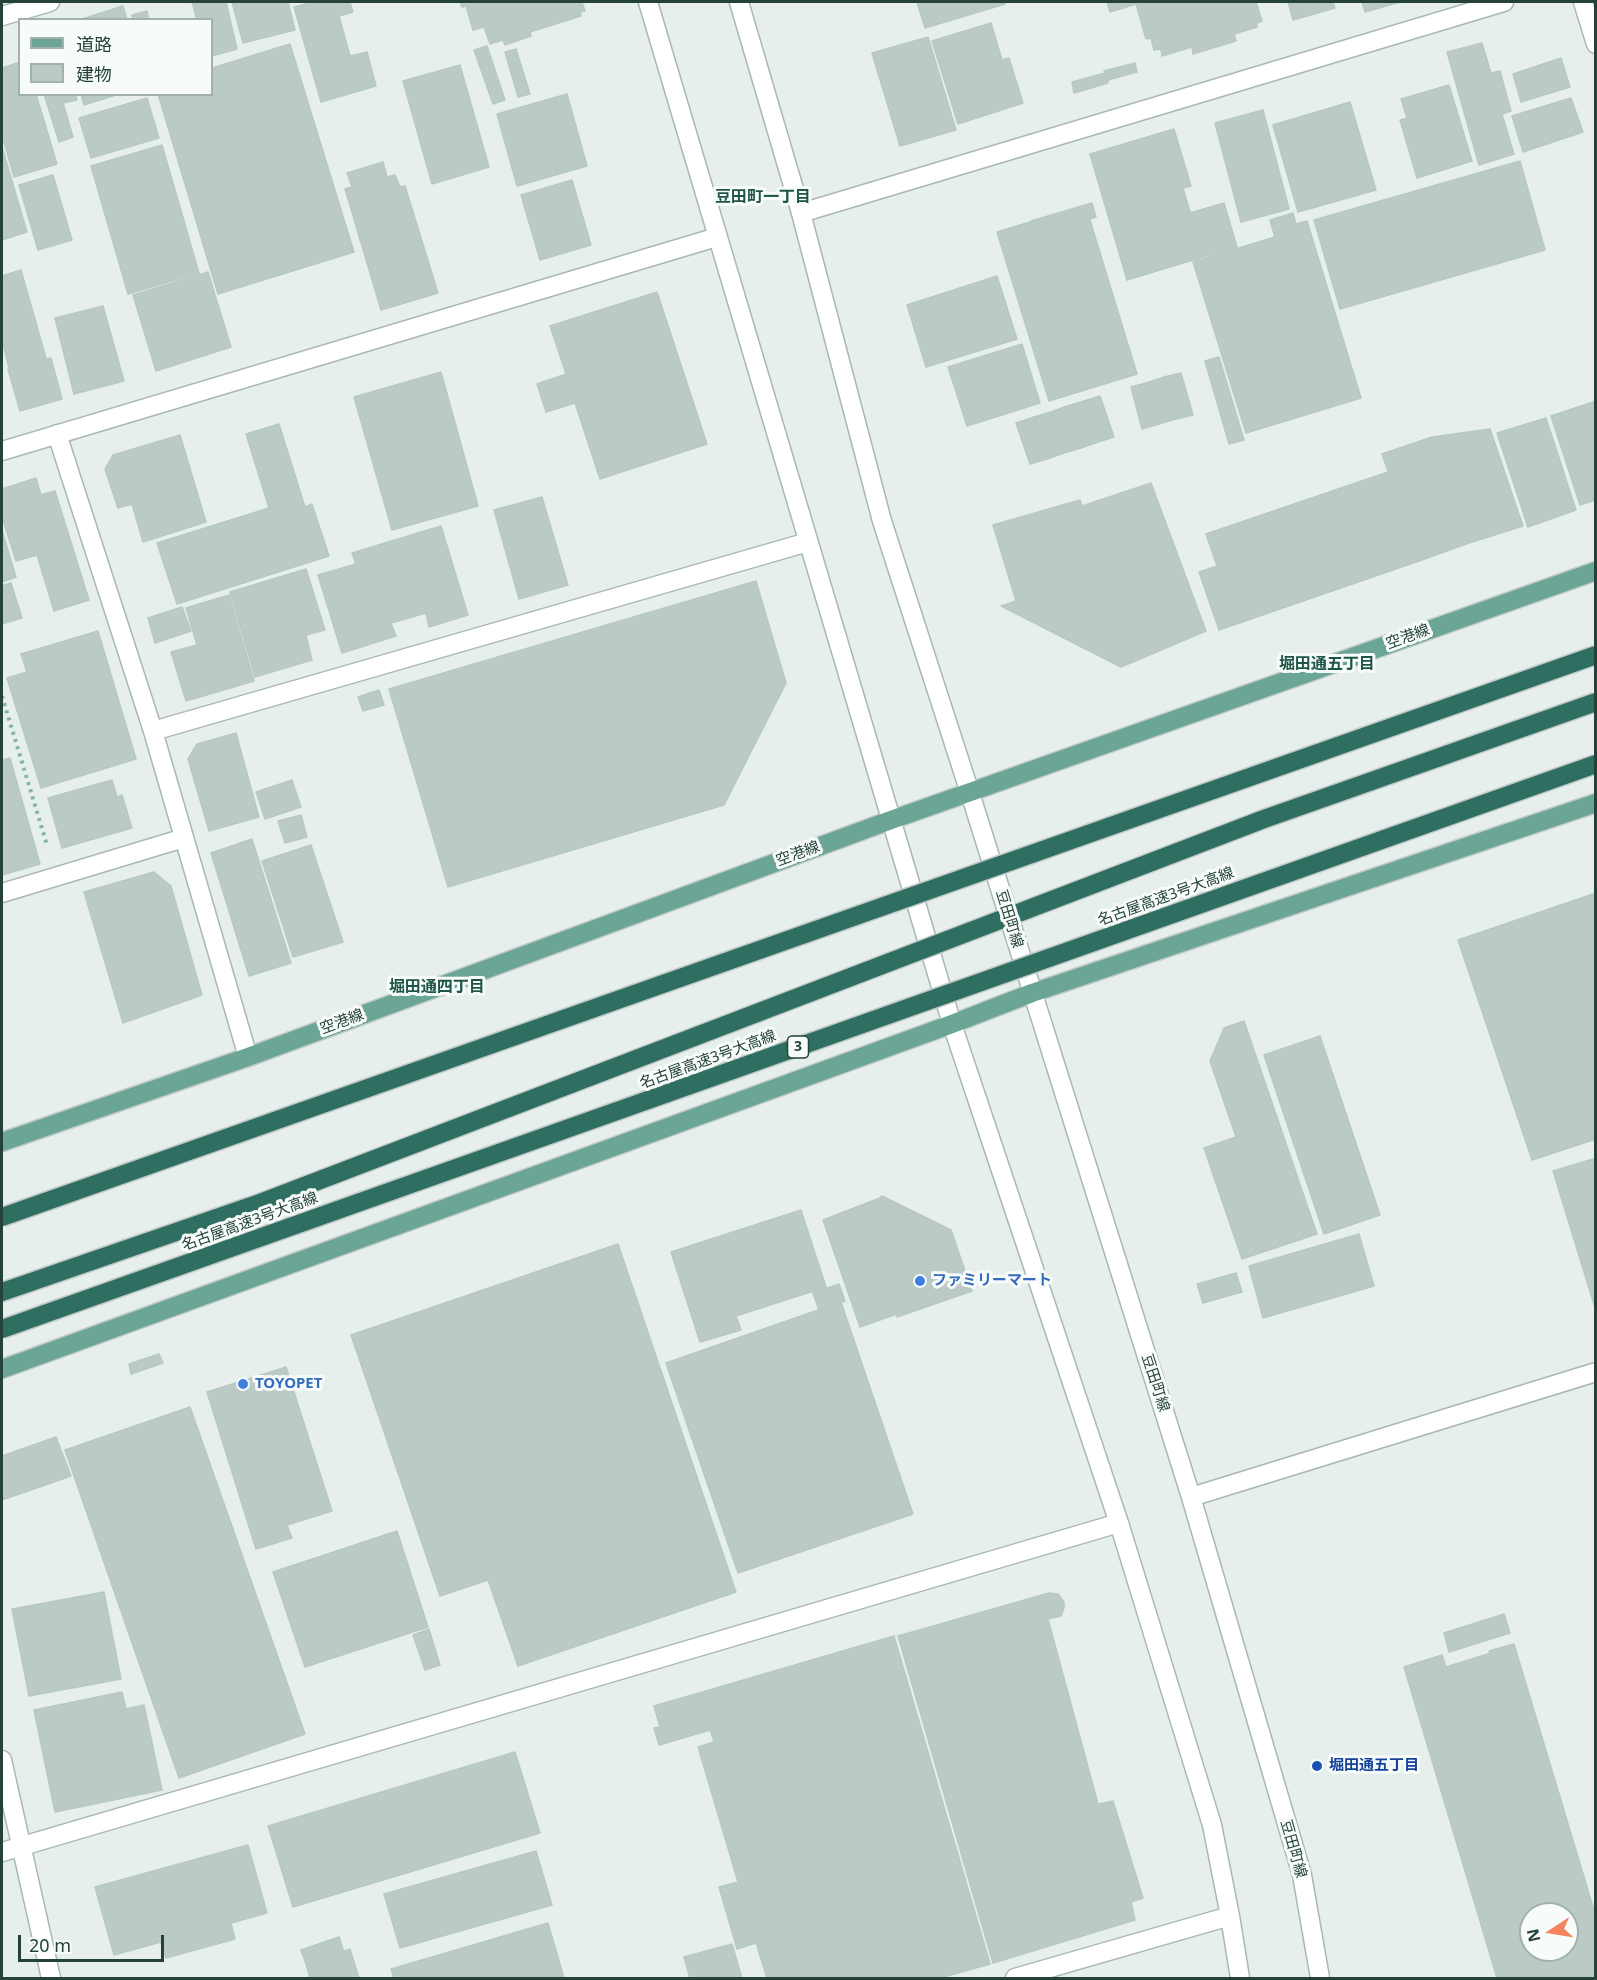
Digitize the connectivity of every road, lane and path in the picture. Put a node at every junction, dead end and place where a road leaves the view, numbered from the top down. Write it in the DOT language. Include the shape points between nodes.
graph roads {
  1 [pos="50,2"];
  2 [pos="648,2"];
  3 [pos="739,2"];
  4 [pos="1504,2"];
  5 [pos="1583,2"];
  6 [pos="2,16"];
  7 [pos="1596,45"];
  8 [pos="801,213"];
  9 [pos="717,237"];
  10 [pos="57,434"];
  11 [pos="2,451"];
  12 [pos="808,542"];
  13 [pos="1596,571"];
  14 [pos="1596,655"];
  15 [pos="2,696"];
  16 [pos="1596,702"];
  17 [pos="153,731"];
  18 [pos="1596,764"];
  19 [pos="970,793"];
  20 [pos="1596,803"];
  21 [pos="891,820"];
  22 [pos="184,838"];
  23 [pos="56,877"];
  24 [pos="2,893"];
  25 [pos="1032,993"];
  26 [pos="952,1024"];
  27 [pos="248,1057"];
  28 [pos="2,1143"];
  29 [pos="2,1217"];
  30 [pos="2,1292"];
  31 [pos="2,1329"];
  32 [pos="2,1369"];
  33 [pos="1596,1372"];
  34 [pos="1191,1497"];
  35 [pos="1119,1523"];
  36 [pos="2,1760"];
  37 [pos="22,1846"];
  38 [pos="2,1852"];
  39 [pos="1230,1916"];
  40 [pos="51,1978"];
  41 [pos="1015,1978"];
  42 [pos="1240,1978"];
  43 [pos="1320,1978"];
  1 -- 6 [label="street"];
  2 -- 9 [label="street"];
  3 -- 8 [label="street, 豆田町線"];
  4 -- 8 [label="street"];
  5 -- 7 [label="street"];
  8 -- 19 [label="street, 豆田町線" via="882,521"];
  9 -- 10 [label="street"];
  9 -- 12 [label="street"];
  10 -- 11 [label="street"];
  10 -- 17 [label="street"];
  12 -- 17 [label="street"];
  12 -- 21 [label="street"];
  13 -- 19 [label="main road, 空港線"];
  14 -- 29 [label="highway, bridge"];
  15 -- 23 [label="path"];
  16 -- 30 [label="highway, bridge" via="1264,819 260,1203"];
  17 -- 22 [label="street"];
  18 -- 31 [label="highway, 名古屋高速3号大高線 / 3, bridge"];
  19 -- 21 [label="main road, 空港線"];
  19 -- 25 [label="street, 豆田町線"];
  20 -- 25 [label="main road"];
  21 -- 26 [label="street"];
  21 -- 27 [label="main road, 空港線"];
  22 -- 23 [label="street"];
  22 -- 27 [label="street"];
  23 -- 24 [label="street"];
  25 -- 26 [label="main road"];
  25 -- 34 [label="street, 豆田町線"];
  26 -- 32 [label="main road"];
  26 -- 35 [label="street"];
  27 -- 28 [label="main road, 空港線"];
  33 -- 34 [label="street"];
  34 -- 43 [label="street, 豆田町線" via="1302,1875"];
  35 -- 37 [label="street"];
  35 -- 39 [label="street" via="1212,1825"];
  36 -- 37 [label="street"];
  37 -- 38 [label="street"];
  37 -- 40 [label="street"];
  39 -- 41 [label="street"];
  39 -- 42 [label="street"];
}
